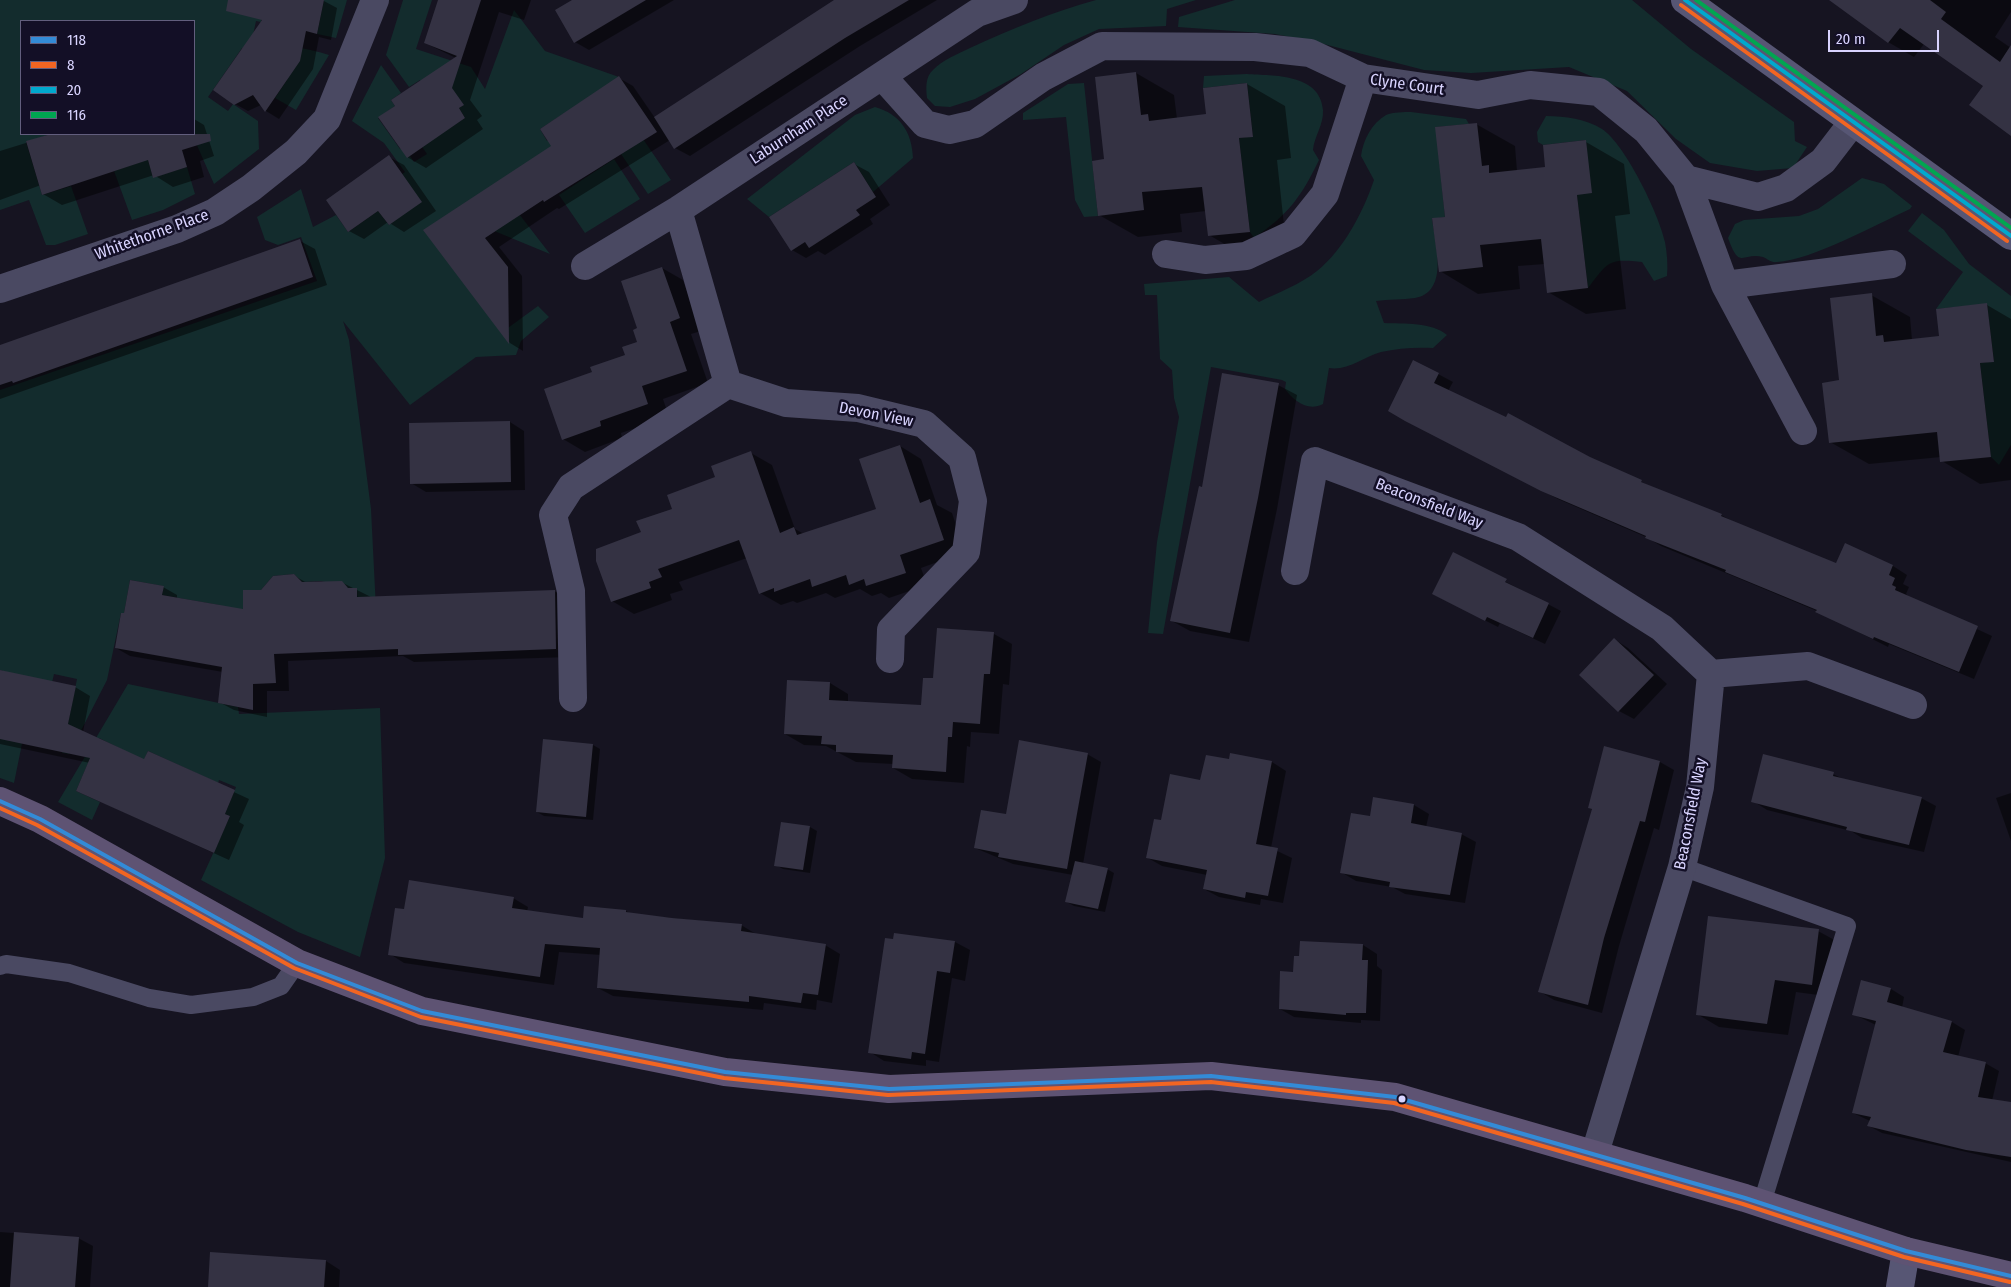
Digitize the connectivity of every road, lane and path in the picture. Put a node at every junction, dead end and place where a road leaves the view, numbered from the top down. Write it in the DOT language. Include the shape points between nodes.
graph roads {
  1 [pos="375,0"];
  2 [pos="1014,0"];
  3 [pos="1685,0"];
  4 [pos="882,76"];
  5 [pos="1363,78"];
  6 [pos="1853,122"];
  7 [pos="1686,179"];
  8 [pos="678,210"];
  9 [pos="2011,236"];
  10 [pos="1166,254"];
  11 [pos="1892,264"];
  12 [pos="585,266"];
  13 [pos="1725,285"];
  14 [pos="0,289"];
  15 [pos="728,384"];
  16 [pos="1804,431"];
  17 [pos="1295,571"];
  18 [pos="890,659"];
  19 [pos="1711,674"];
  20 [pos="573,698"];
  21 [pos="1913,706"];
  22 [pos="0,801"];
  23 [pos="1682,867"];
  24 [pos="297,963"];
  25 [pos="0,966"];
  26 [pos="1595,1153"];
  27 [pos="1762,1203"];
  28 [pos="1906,1251"];
  29 [pos="2011,1276"];
  30 [pos="1900,1287"];
  1 -- 14 [label="street, Whitethorne Place" via="327,119 296,152 251,188 215,212 177,229"];
  2 -- 4 [label="street, Laburnham Place" via="977,13"];
  3 -- 6 [label="street"];
  4 -- 5 [label="street, Clyne Court" via="925,124 949,130 976,124 1042,77 1102,46 1255,47 1310,53"];
  4 -- 8 [label="street, Laburnham Place"];
  5 -- 7 [label="street, Clyne Court" via="1478,95 1530,85 1599,92 1646,130"];
  5 -- 10 [label="street" via="1325,194 1293,234 1246,256 1204,260"];
  6 -- 7 [label="street" via="1823,162 1786,188 1758,197"];
  6 -- 9 [label="street"];
  7 -- 13 [label="street, Clyne Court"];
  8 -- 12 [label="street, Laburnham Place"];
  8 -- 15 [label="street"];
  11 -- 13 [label="street"];
  13 -- 16 [label="street, Clyne Court"];
  15 -- 18 [label="street, Devon View" via="786,403 858,408 924,424 962,458 973,501 966,552 891,630"];
  15 -- 20 [label="street" via="571,487 553,515 571,591"];
  17 -- 19 [label="street, Beaconsfield Way" via="1315,461 1518,537 1662,628"];
  19 -- 21 [label="street" via="1808,666"];
  19 -- 23 [label="street, Beaconsfield Way" via="1700,787"];
  22 -- 24 [label="main road" via="40,819"];
  23 -- 26 [label="street, Beaconsfield Way"];
  23 -- 27 [label="lane" via="1847,926"];
  24 -- 25 [label="lane" via="281,986 252,997 191,1005 149,998 69,973 6,964"];
  24 -- 26 [label="main road" via="422,1011 725,1072 889,1089 1211,1076 1395,1097"];
  26 -- 27 [label="main road"];
  27 -- 28 [label="main road"];
  28 -- 29 [label="main road"];
  28 -- 30 [label="street"];
}
